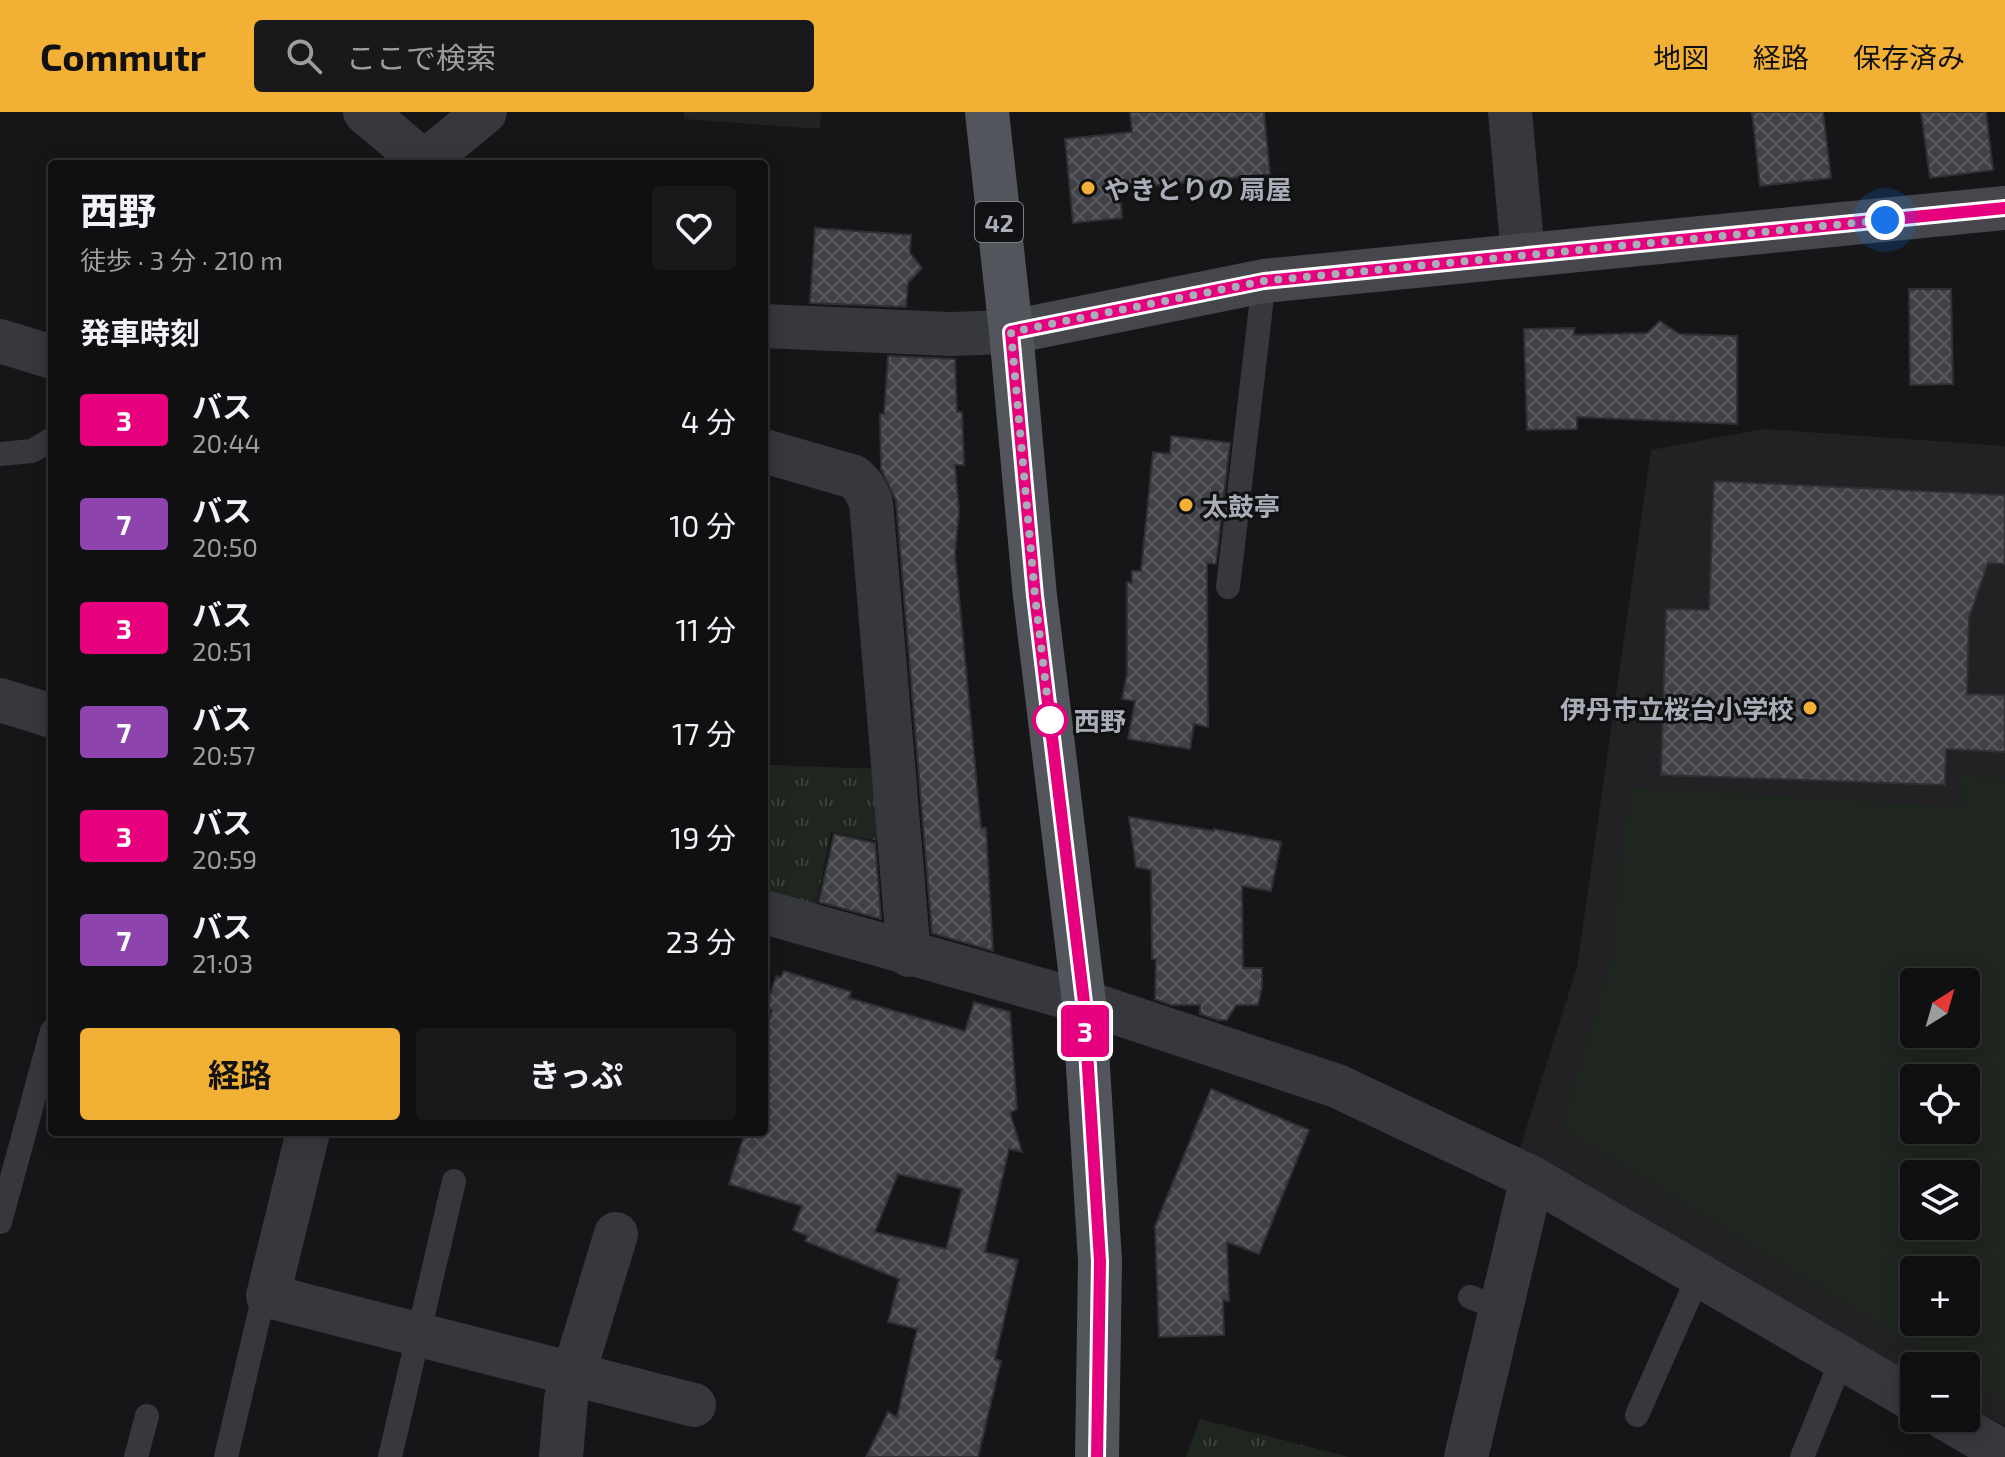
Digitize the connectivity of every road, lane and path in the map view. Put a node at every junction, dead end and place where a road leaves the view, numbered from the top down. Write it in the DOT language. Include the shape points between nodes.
graph roads {
  1 [pos="365,112"];
  2 [pos="485,112"];
  3 [pos="987,112"];
  4 [pos="1510,112"];
  5 [pos="420,160"];
  6 [pos="427,160"];
  7 [pos="2005,208"];
  8 [pos="1523,255"];
  9 [pos="1264,281"];
  10 [pos="768,326"];
  11 [pos="1011,332"];
  12 [pos="0,341"];
  13 [pos="48,356"];
  14 [pos="48,441"];
  15 [pos="768,452"];
  16 [pos="0,454"];
  17 [pos="1228,587"];
  18 [pos="0,700"];
  19 [pos="48,715"];
  20 [pos="768,913"];
  21 [pos="909,955"];
  22 [pos="1084,1002"];
  23 [pos="48,1046"];
  24 [pos="307,1136"];
  25 [pos="1532,1178"];
  26 [pos="454,1181"];
  27 [pos="0,1222"];
  28 [pos="616,1234"];
  29 [pos="1699,1275"];
  30 [pos="268,1296"];
  31 [pos="420,1335"];
  32 [pos="1842,1359"];
  33 [pos="574,1377"];
  34 [pos="1900,1392"];
  35 [pos="694,1405"];
  36 [pos="1637,1415"];
  37 [pos="147,1416"];
  38 [pos="1968,1432"];
  39 [pos="2005,1455"];
  40 [pos="136,1457"];
  41 [pos="226,1457"];
  42 [pos="390,1457"];
  43 [pos="561,1457"];
  44 [pos="1097,1457"];
  45 [pos="1466,1457"];
  46 [pos="1802,1457"];
  1 -- 5 [label="street"];
  2 -- 6 [label="street"];
  3 -- 11 [label="main road, 42"];
  4 -- 8 [label="street"];
  7 -- 8 [label="main road"];
  8 -- 9 [label="main road"];
  9 -- 11 [label="main road"];
  9 -- 17 [label="lane"];
  10 -- 11 [label="street"];
  11 -- 22 [label="main road, 42" via="1035,596"];
  12 -- 13 [label="street"];
  14 -- 16 [label="lane" via="32,451"];
  15 -- 21 [label="street" via="854,477 871,502"];
  18 -- 19 [label="street"];
  20 -- 21 [label="street"];
  21 -- 22 [label="street"];
  22 -- 25 [label="street" via="1337,1086"];
  22 -- 44 [label="main road, 42" via="1100,1261"];
  23 -- 27 [label="lane"];
  24 -- 30 [label="street"];
  25 -- 29 [label="street"];
  25 -- 45 [label="street" via="1485,1303"];
  26 -- 31 [label="lane"];
  28 -- 33 [label="street"];
  29 -- 32 [label="street"];
  29 -- 36 [label="lane"];
  30 -- 31 [label="street"];
  30 -- 41 [label="lane" via="262,1303"];
  31 -- 33 [label="street"];
  31 -- 42 [label="lane"];
  32 -- 34 [label="street"];
  32 -- 46 [label="lane"];
  33 -- 35 [label="street"];
  33 -- 43 [label="street" via="566,1399"];
  37 -- 40 [label="lane"];
  38 -- 39 [label="street"];
}
